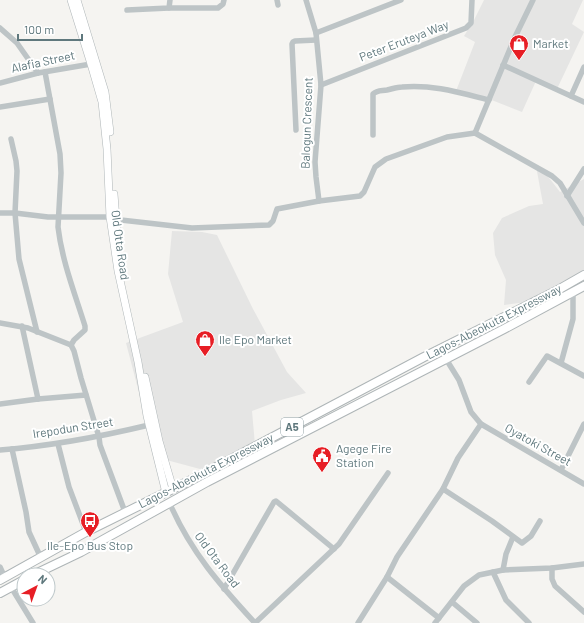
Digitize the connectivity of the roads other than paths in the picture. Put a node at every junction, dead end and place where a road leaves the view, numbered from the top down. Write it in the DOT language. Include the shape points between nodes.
graph roads {
  1 [pos="71,0"];
  2 [pos="77,0"];
  3 [pos="170,0"];
  4 [pos="224,0"];
  5 [pos="306,0"];
  6 [pos="401,0"];
  7 [pos="472,0"];
  8 [pos="533,0"];
  9 [pos="169,8"];
  10 [pos="127,10"];
  11 [pos="0,28"];
  12 [pos="316,34"];
  13 [pos="316,40"];
  14 [pos="91,64"];
  15 [pos="503,65"];
  16 [pos="584,67"];
  17 [pos="45,72"];
  18 [pos="38,73"];
  19 [pos="0,83"];
  20 [pos="321,85"];
  21 [pos="571,96"];
  22 [pos="50,99"];
  23 [pos="489,100"];
  24 [pos="584,102"];
  25 [pos="0,107"];
  26 [pos="296,130"];
  27 [pos="475,133"];
  28 [pos="373,135"];
  29 [pos="11,139"];
  30 [pos="584,169"];
  31 [pos="567,196"];
  32 [pos="319,201"];
  33 [pos="0,213"];
  34 [pos="15,213"];
  35 [pos="59,216"];
  36 [pos="112,218"];
  37 [pos="584,223"];
  38 [pos="584,275"];
  39 [pos="584,286"];
  40 [pos="573,292"];
  41 [pos="0,323"];
  42 [pos="22,326"];
  43 [pos="38,332"];
  44 [pos="71,345"];
  45 [pos="446,359"];
  46 [pos="562,363"];
  47 [pos="584,376"];
  48 [pos="529,382"];
  49 [pos="86,395"];
  50 [pos="38,399"];
  51 [pos="0,404"];
  52 [pos="481,424"];
  53 [pos="584,424"];
  54 [pos="149,425"];
  55 [pos="99,437"];
  56 [pos="58,444"];
  57 [pos="12,449"];
  58 [pos="0,450"];
  59 [pos="561,470"];
  60 [pos="388,473"];
  61 [pos="584,484"];
  62 [pos="443,489"];
  63 [pos="170,491"];
  64 [pos="170,504"];
  65 [pos="125,512"];
  66 [pos="540,521"];
  67 [pos="86,532"];
  68 [pos="513,537"];
  69 [pos="334,549"];
  70 [pos="41,558"];
  71 [pos="584,564"];
  72 [pos="0,567"];
  73 [pos="49,567"];
  74 [pos="552,568"];
  75 [pos="503,570"];
  76 [pos="493,572"];
  77 [pos="387,577"];
  78 [pos="2,579"];
  79 [pos="16,584"];
  80 [pos="11,587"];
  81 [pos="224,589"];
  82 [pos="0,593"];
  83 [pos="452,602"];
  84 [pos="584,612"];
  85 [pos="437,621"];
  86 [pos="33,623"];
  87 [pos="255,623"];
  88 [pos="358,623"];
  89 [pos="477,623"];
  90 [pos="529,623"];
  1 -- 14 [label="main road, Old Otta Road"];
  2 -- 36 [label="main road, Old Otta Road" via="108,106 112,154"];
  3 -- 9 [label="street"];
  4 -- 9 [label="street" via="218,8"];
  5 -- 12 [label="street, Balogun Crescent"];
  6 -- 12 [label="street"];
  7 -- 20 [label="street, Peter Eruteya Way" via="471,23 466,28"];
  8 -- 15 [label="street"];
  9 -- 10 [label="street"];
  11 -- 18 [label="street" via="17,43"];
  12 -- 13 [label="street, Balogun Crescent"];
  13 -- 20 [label="street, Balogun Crescent"];
  13 -- 26 [label="street" via="295,41 292,44"];
  14 -- 17 [label="street, Alafia Street"];
  14 -- 36 [label="main road, Old Otta Road" via="104,116"];
  15 -- 21 [label="street"];
  15 -- 23 [label="street"];
  16 -- 21 [label="street"];
  17 -- 18 [label="street, Alafia Street"];
  17 -- 22 [label="street"];
  18 -- 19 [label="street, Alafia Street"];
  20 -- 32 [label="street, Balogun Crescent" via="316,162"];
  21 -- 24 [label="street"];
  22 -- 25 [label="street"];
  22 -- 35 [label="street" via="60,154"];
  23 -- 27 [label="street"];
  23 -- 28 [label="street" via="455,91 430,88 408,86 380,90 373,94"];
  27 -- 31 [label="street" via="552,176 560,183"];
  27 -- 32 [label="street" via="447,138 386,159 376,167 360,196"];
  29 -- 34 [label="street" via="17,171"];
  30 -- 31 [label="street"];
  31 -- 37 [label="street"];
  32 -- 36 [label="street" via="277,209 269,226 192,228"];
  33 -- 34 [label="street"];
  34 -- 35 [label="street"];
  34 -- 43 [label="street" via="20,265"];
  35 -- 36 [label="street"];
  35 -- 44 [label="street" via="58,227 63,251 85,326 85,330"];
  36 -- 54 [label="main road" via="118,272"];
  36 -- 63 [label="main road, Old Otta Road"];
  38 -- 63 [label="highway, Lagos-Abeokuta Expressway / A5"];
  39 -- 40 [label="highway, Lagos-Abeokuta Expressway / A5"];
  40 -- 45 [label="highway, Lagos-Abeokuta Expressway / A5"];
  40 -- 46 [label="street" via="573,319"];
  41 -- 42 [label="street"];
  42 -- 43 [label="street"];
  42 -- 50 [label="street"];
  43 -- 44 [label="street"];
  44 -- 49 [label="street"];
  45 -- 52 [label="street" via="459,380 471,412"];
  45 -- 64 [label="highway, Lagos-Abeokuta Expressway / A5" via="207,482"];
  46 -- 47 [label="street"];
  46 -- 48 [label="street" via="547,356"];
  49 -- 50 [label="street"];
  49 -- 55 [label="street"];
  50 -- 51 [label="street"];
  52 -- 59 [label="street, Oyatoki Street"];
  52 -- 62 [label="street" via="458,458"];
  53 -- 59 [label="street"];
  54 -- 55 [label="street, Irepodun Street"];
  54 -- 63 [label="main road"];
  55 -- 56 [label="street, Irepodun Street"];
  55 -- 65 [label="street" via="108,470"];
  56 -- 57 [label="street, Irepodun Street"];
  56 -- 67 [label="street" via="69,487"];
  57 -- 58 [label="street, Irepodun Street"];
  57 -- 70 [label="street" via="29,532"];
  59 -- 61 [label="street, Oyatoki Street"];
  60 -- 69 [label="street"];
  62 -- 68 [label="street"];
  62 -- 77 [label="street"];
  63 -- 65 [label="highway, Lagos-Abeokuta Expressway / A5"];
  64 -- 73 [label="highway, Lagos-Abeokuta Expressway / A5"];
  64 -- 81 [label="street, Old Ota Road" via="182,531"];
  65 -- 67 [label="highway, Lagos-Abeokuta Expressway / A5"];
  66 -- 68 [label="street" via="531,536 522,542"];
  67 -- 70 [label="highway, Lagos-Abeokuta Expressway / A5"];
  68 -- 75 [label="street"];
  69 -- 81 [label="street" via="276,500"];
  69 -- 87 [label="street"];
  70 -- 78 [label="highway, Lagos-Abeokuta Expressway / A5"];
  71 -- 74 [label="street"];
  72 -- 78 [label="street"];
  74 -- 75 [label="street"];
  74 -- 84 [label="street" via="555,586"];
  75 -- 76 [label="street"];
  76 -- 83 [label="street" via="476,577 464,586"];
  76 -- 90 [label="street" via="506,600"];
  77 -- 85 [label="street"];
  77 -- 88 [label="street"];
  79 -- 80 [label="highway"];
  80 -- 82 [label="highway"];
  80 -- 86 [label="street"];
  81 -- 87 [label="street, Old Ota Road"];
  83 -- 85 [label="street"];
  83 -- 89 [label="street"];
}
